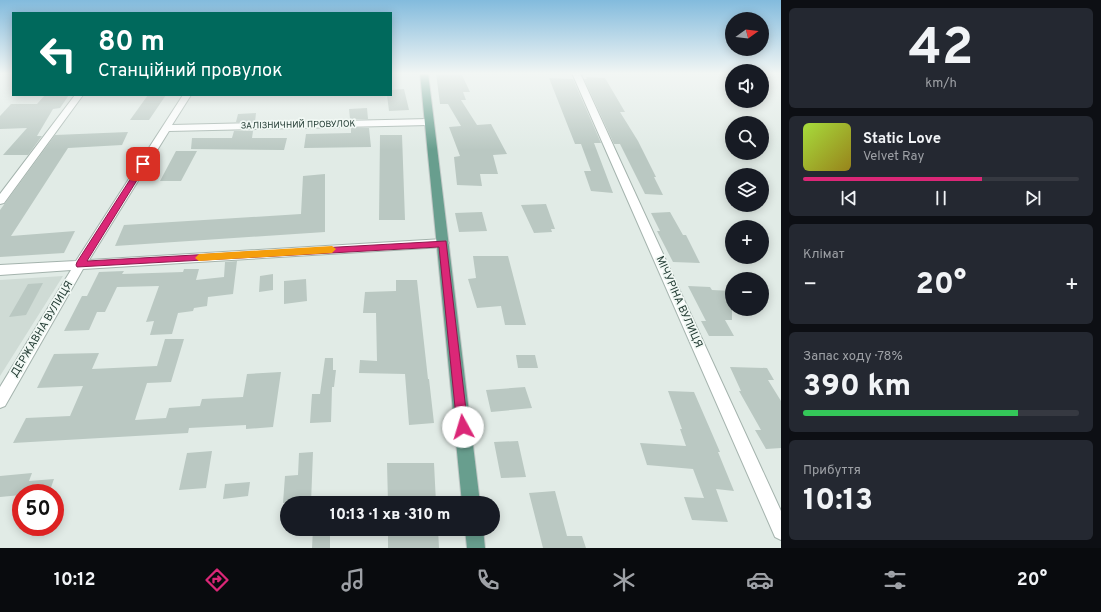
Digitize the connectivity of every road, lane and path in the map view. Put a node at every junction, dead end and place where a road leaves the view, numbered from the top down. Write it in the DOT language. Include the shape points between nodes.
graph roads {
  1 [pos="76,99"];
  2 [pos="185,99"];
  3 [pos="427,99"];
  4 [pos="587,99"];
  5 [pos="429,122"];
  6 [pos="166,128"];
  7 [pos="0,201"];
  8 [pos="442,243"];
  9 [pos="80,265"];
  10 [pos="0,270"];
  11 [pos="0,401"];
  12 [pos="470,496"];
  13 [pos="781,531"];
  14 [pos="475,536"];
  15 [pos="476,548"];
  1 -- 7 [label="street"];
  2 -- 6 [label="street, ДЕРЖАВНА ВУЛИЦЯ"];
  3 -- 5 [label="main road"];
  4 -- 13 [label="street, МІЧУРІНА ВУЛИЦЯ"];
  5 -- 6 [label="street, ЗАЛІЗНИЧНИЙ ПРОВУЛОК"];
  5 -- 8 [label="main road"];
  6 -- 9 [label="street, ДЕРЖАВНА ВУЛИЦЯ"];
  8 -- 9 [label="street"];
  8 -- 12 [label="main road"];
  9 -- 10 [label="street"];
  9 -- 11 [label="street, ДЕРЖАВНА ВУЛИЦЯ"];
  14 -- 15 [label="main road"];
}
